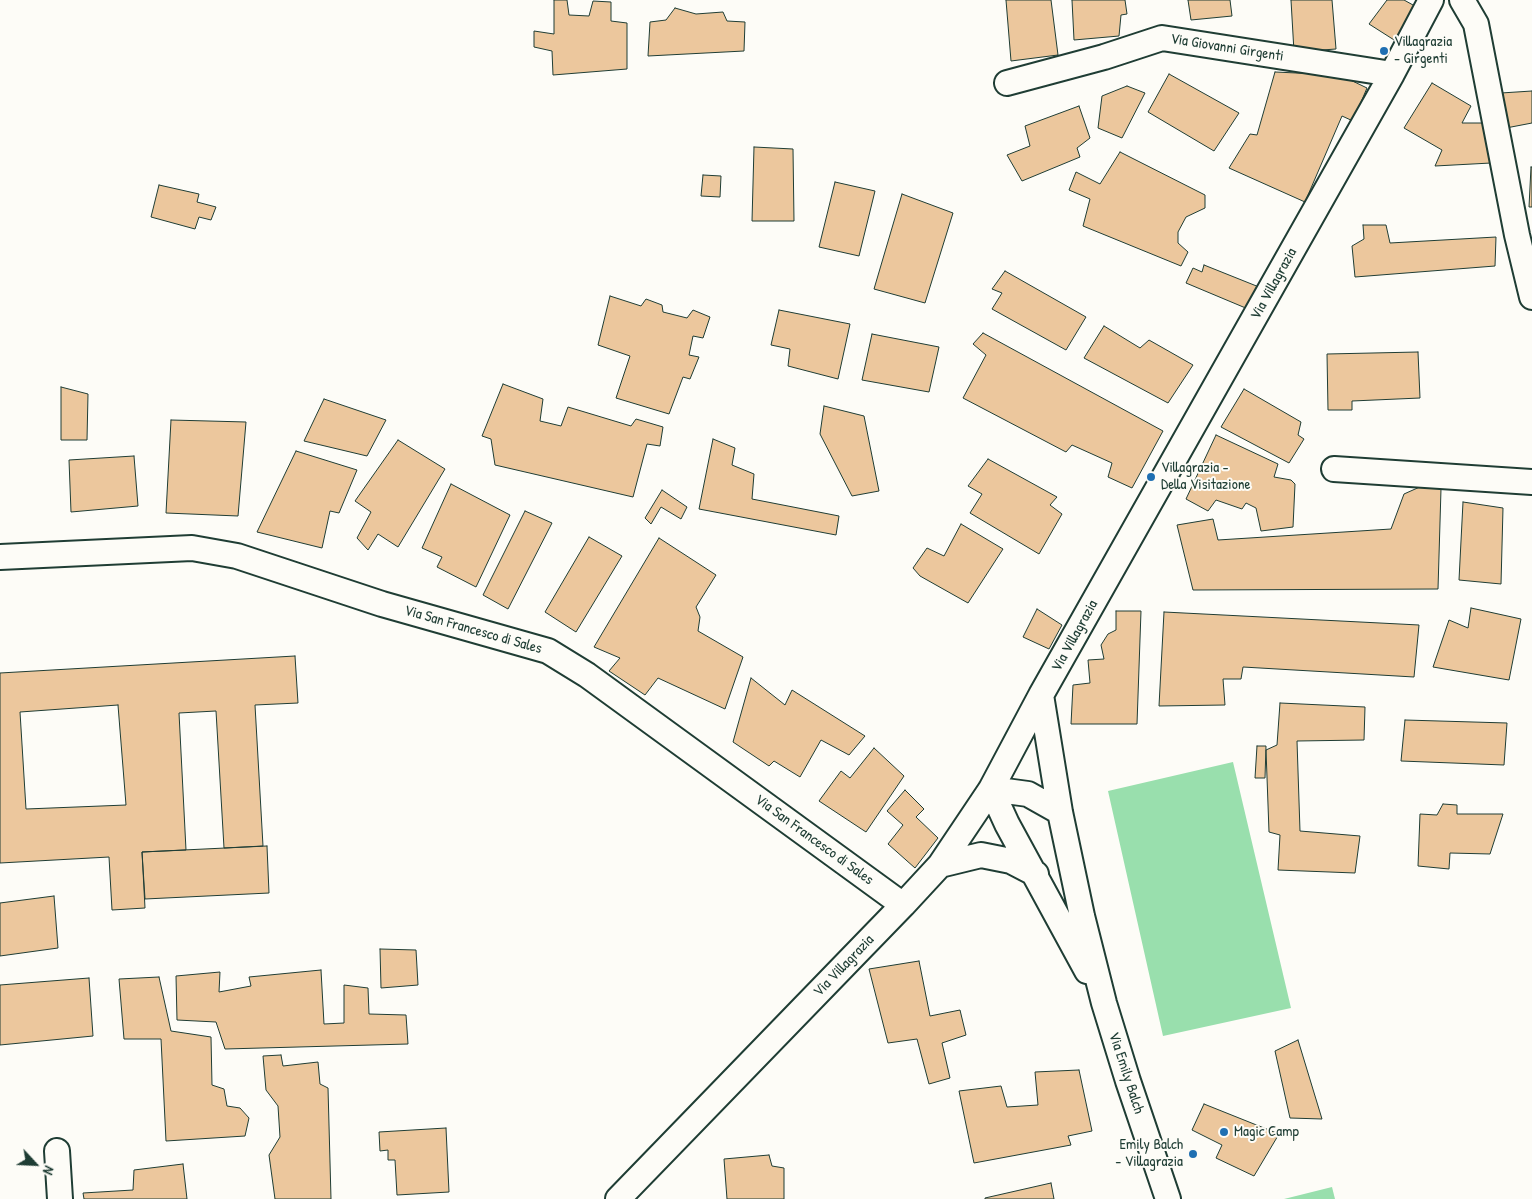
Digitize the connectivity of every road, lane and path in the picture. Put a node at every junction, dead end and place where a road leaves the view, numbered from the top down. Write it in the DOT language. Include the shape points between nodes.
graph roads {
  1 [pos="1431,0"];
  2 [pos="1462,0"];
  3 [pos="1392,74"];
  4 [pos="1007,83"];
  5 [pos="1532,297"];
  6 [pos="1334,470"];
  7 [pos="1532,482"];
  8 [pos="0,557"];
  9 [pos="1042,695"];
  10 [pos="991,789"];
  11 [pos="1060,812"];
  12 [pos="940,864"];
  13 [pos="1036,874"];
  14 [pos="902,905"];
  15 [pos="1104,1003"];
  16 [pos="57,1151"];
  17 [pos="60,1199"];
  18 [pos="618,1199"];
  19 [pos="1168,1199"];
  1 -- 3 [label="street, Via Villagrazia"];
  2 -- 5 [label="street" via="1476,24"];
  3 -- 4 [label="street, Via Giovanni Girgenti" via="1162,38"];
  3 -- 9 [label="street, Via Villagrazia"];
  6 -- 7 [label="street"];
  8 -- 14 [label="street, Via San Francesco di Sales" via="192,548 238,556 382,604 548,651 587,675"];
  9 -- 10 [label="street, Via Villagrazia"];
  9 -- 11 [label="street, Via Emily Balch"];
  10 -- 11 [label="street" via="1028,794"];
  10 -- 12 [label="street, Via Villagrazia"];
  10 -- 13 [label="street, Via Emily Balch"];
  11 -- 15 [label="street, Via Emily Balch"];
  12 -- 13 [label="street" via="981,855 1011,861"];
  12 -- 14 [label="street, Via Villagrazia"];
  13 -- 15 [label="street, Via Emily Balch"];
  14 -- 18 [label="street, Via Villagrazia"];
  15 -- 19 [label="street, Via Emily Balch"];
  16 -- 17 [label="street"];
}
